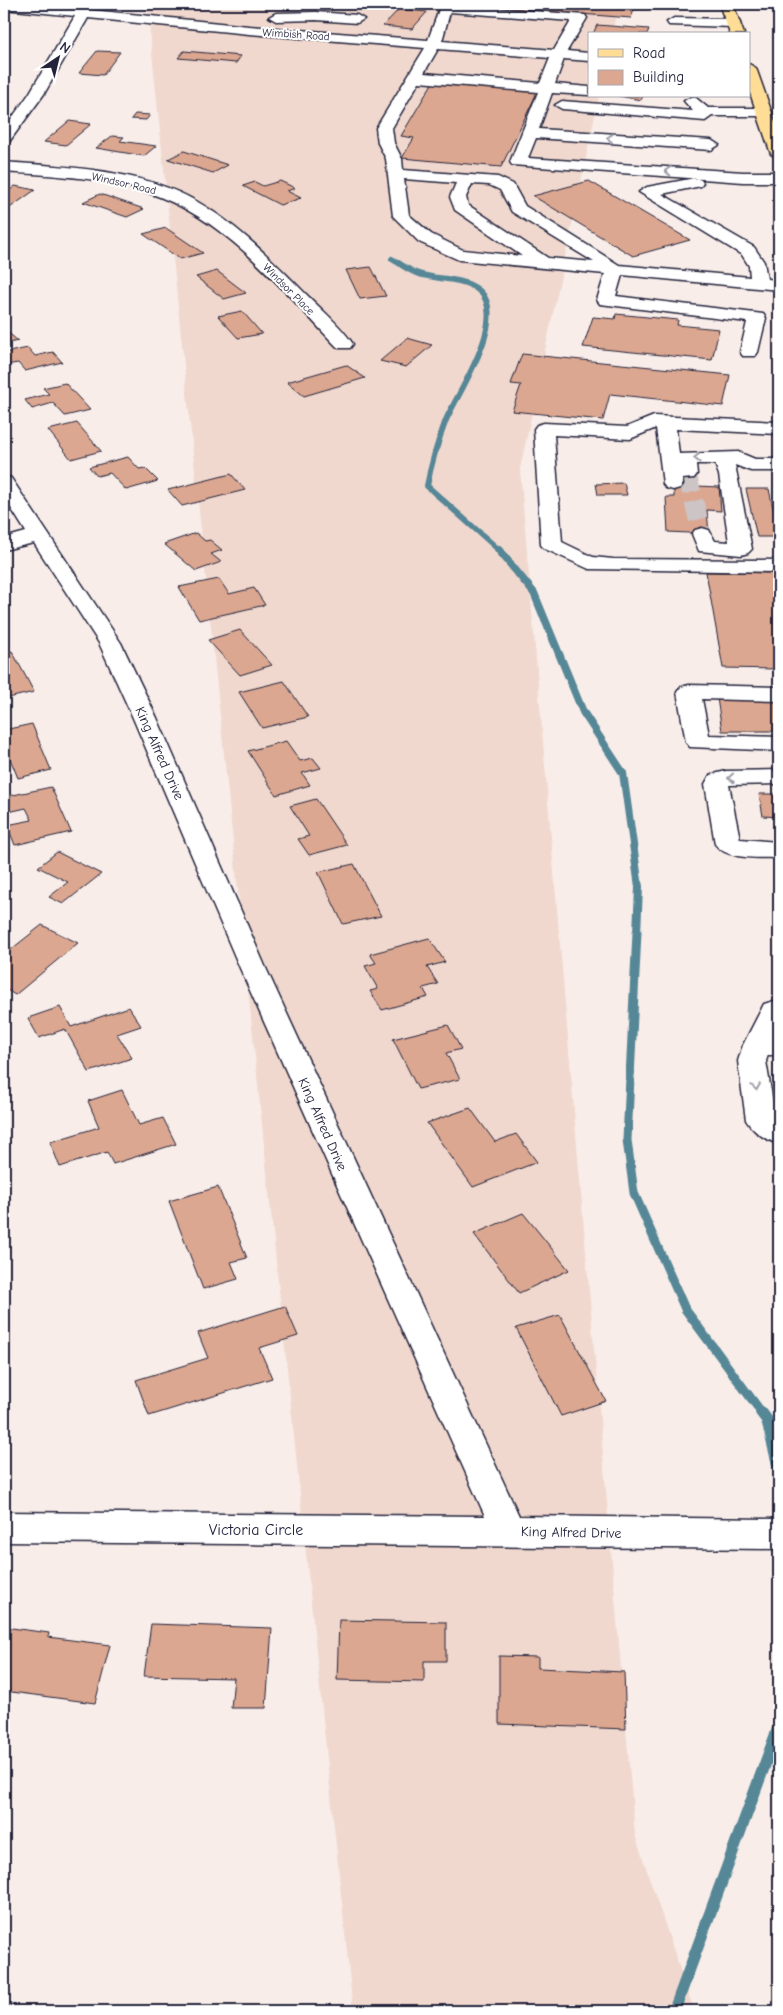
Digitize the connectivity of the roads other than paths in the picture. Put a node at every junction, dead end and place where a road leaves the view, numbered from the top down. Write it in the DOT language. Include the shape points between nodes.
graph roads {
  1 [pos="327,4"];
  2 [pos="726,4"];
  3 [pos="9,5"];
  4 [pos="446,6"];
  5 [pos="220,12"];
  6 [pos="270,12"];
  7 [pos="83,14"];
  8 [pos="316,16"];
  9 [pos="657,22"];
  10 [pos="208,26"];
  11 [pos="676,28"];
  12 [pos="735,29"];
  13 [pos="307,35"];
  14 [pos="342,38"];
  15 [pos="432,49"];
  16 [pos="588,57"];
  17 [pos="556,59"];
  18 [pos="750,71"];
  19 [pos="415,76"];
  20 [pos="588,80"];
  21 [pos="546,88"];
  22 [pos="574,90"];
  23 [pos="588,91"];
  24 [pos="686,98"];
  25 [pos="540,110"];
  26 [pos="765,112"];
  27 [pos="707,126"];
  28 [pos="4,139"];
  29 [pos="528,140"];
  30 [pos="779,154"];
  31 [pos="4,167"];
  32 [pos="715,168"];
  33 [pos="395,174"];
  34 [pos="743,177"];
  35 [pos="779,177"];
  36 [pos="466,178"];
  37 [pos="233,235"];
  38 [pos="548,263"];
  39 [pos="614,270"];
  40 [pos="758,283"];
  41 [pos="779,285"];
  42 [pos="344,344"];
  43 [pos="748,352"];
  44 [pos="665,422"];
  45 [pos="721,425"];
  46 [pos="779,428"];
  47 [pos="726,460"];
  48 [pos="779,465"];
  49 [pos="4,482"];
  50 [pos="779,486"];
  51 [pos="39,534"];
  52 [pos="702,534"];
  53 [pos="4,544"];
  54 [pos="741,549"];
  55 [pos="779,549"];
  56 [pos="779,566"];
  57 [pos="779,694"];
  58 [pos="779,744"];
  59 [pos="779,778"];
  60 [pos="724,828"];
  61 [pos="779,832"];
  62 [pos="779,840"];
  63 [pos="779,850"];
  64 [pos="779,1011"];
  65 [pos="768,1045"];
  66 [pos="779,1133"];
  67 [pos="4,1527"];
  68 [pos="509,1531"];
  69 [pos="779,1534"];
  1 -- 8 [label="street"];
  2 -- 12 [label="main road"];
  3 -- 7 [label="street, Wimbish Road"];
  4 -- 15 [label="street"];
  4 -- 17 [label="street" via="580,18"];
  5 -- 10 [label="street"];
  6 -- 8 [label="street"];
  7 -- 10 [label="street, Wimbish Road"];
  7 -- 28 [label="street" via="36,94"];
  8 -- 13 [label="street"];
  8 -- 14 [label="street" via="361,14"];
  9 -- 11 [label="street"];
  10 -- 13 [label="street, Wimbish Road"];
  11 -- 12 [label="street"];
  13 -- 14 [label="street, Wimbish Road"];
  14 -- 15 [label="street, Wimbish Road"];
  15 -- 17 [label="street, Wimbish Road"];
  15 -- 19 [label="street"];
  16 -- 17 [label="street"];
  17 -- 21 [label="street"];
  18 -- 26 [label="main road"];
  19 -- 21 [label="street"];
  19 -- 33 [label="street" via="384,128 386,143 394,159"];
  20 -- 22 [label="street"];
  21 -- 22 [label="street"];
  21 -- 25 [label="street"];
  22 -- 23 [label="street"];
  24 -- 27 [label="street"];
  25 -- 27 [label="street"];
  25 -- 29 [label="street"];
  26 -- 27 [label="street"];
  26 -- 30 [label="main road"];
  27 -- 29 [label="street, one-way"];
  27 -- 32 [label="street"];
  29 -- 32 [label="street"];
  32 -- 29 [label="street, one-way" via="518,162"];
  31 -- 37 [label="street, Windsor Road" via="87,174 158,190 184,201"];
  32 -- 34 [label="street"];
  33 -- 36 [label="street"];
  33 -- 38 [label="street" via="401,216 425,238 459,254"];
  34 -- 35 [label="street"];
  34 -- 40 [label="street" via="647,192 748,251 760,271"];
  36 -- 38 [label="street" via="458,197 460,208 511,243"];
  36 -- 39 [label="street" via="492,180 507,187 518,209"];
  37 -- 42 [label="street, Windsor Place"];
  38 -- 39 [label="street"];
  39 -- 40 [label="street"];
  39 -- 43 [label="street" via="606,300 758,318"];
  40 -- 41 [label="street"];
  44 -- 45 [label="street"];
  47 -- 44 [label="street, one-way" via="686,458 680,479"];
  44 -- 56 [label="street" via="654,422 630,433 544,429 552,545 589,563"];
  45 -- 46 [label="street"];
  45 -- 47 [label="street"];
  47 -- 48 [label="street" via="738,458 751,465"];
  47 -- 50 [label="street" via="775,480"];
  47 -- 54 [label="street"];
  49 -- 51 [label="street, King Alfred Drive"];
  51 -- 53 [label="street"];
  51 -- 68 [label="street, King Alfred Drive" via="110,643 442,1390"];
  52 -- 54 [label="street" via="706,547"];
  54 -- 55 [label="street"];
  57 -- 58 [label="street" via="689,692 698,742"];
  59 -- 60 [label="street, one-way" via="719,780 717,787"];
  60 -- 61 [label="street" via="739,832"];
  60 -- 62 [label="street" via="736,839"];
  60 -- 63 [label="street" via="726,841 734,847"];
  64 -- 65 [label="street" via="774,1011"];
  65 -- 66 [label="street, one-way" via="752,1061 761,1120"];
  67 -- 68 [label="street, Victoria Circle"];
  68 -- 69 [label="street, King Alfred Drive"];
}
